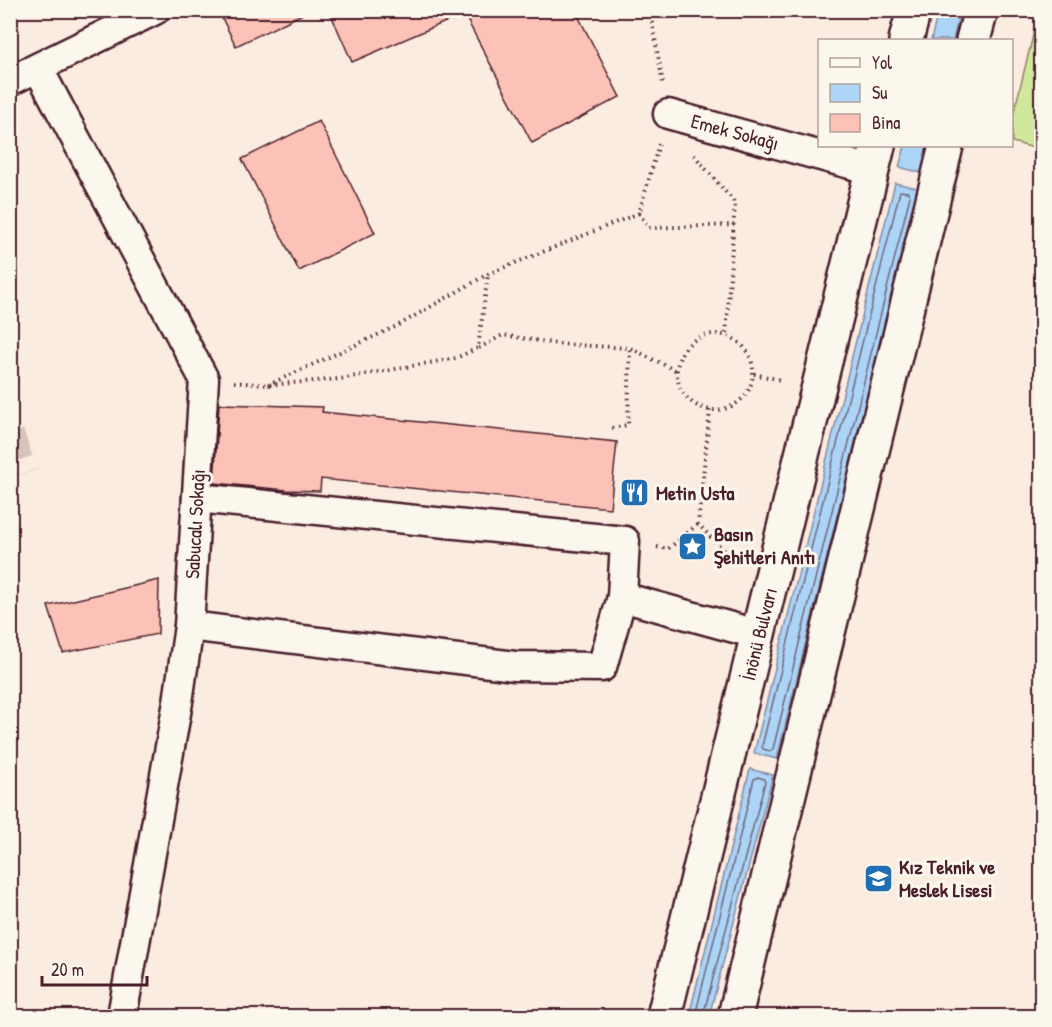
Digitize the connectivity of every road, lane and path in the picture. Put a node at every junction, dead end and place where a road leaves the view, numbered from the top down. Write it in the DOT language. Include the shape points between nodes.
graph roads {
  1 [pos="155,10"];
  2 [pos="914,10"];
  3 [pos="981,10"];
  4 [pos="906,39"];
  5 [pos="973,39"];
  6 [pos="38,68"];
  7 [pos="10,81"];
  8 [pos="668,114"];
  9 [pos="818,146"];
  10 [pos="823,147"];
  11 [pos="946,147"];
  12 [pos="875,158"];
  13 [pos="734,225"];
  14 [pos="488,274"];
  15 [pos="726,335"];
  16 [pos="478,348"];
  17 [pos="630,348"];
  18 [pos="677,371"];
  19 [pos="754,374"];
  20 [pos="204,379"];
  21 [pos="781,380"];
  22 [pos="268,386"];
  23 [pos="710,410"];
  24 [pos="612,428"];
  25 [pos="197,498"];
  26 [pos="698,524"];
  27 [pos="625,541"];
  28 [pos="738,565"];
  29 [pos="622,597"];
  30 [pos="189,626"];
  31 [pos="760,634"];
  32 [pos="122,1017"];
  33 [pos="664,1017"];
  34 [pos="735,1017"];
  1 -- 6 [label="street"];
  2 -- 4 [label="main road"];
  3 -- 5 [label="main road"];
  6 -- 7 [label="street"];
  6 -- 20 [label="street"];
  8 -- 9 [label="street, Emek Sokağı"];
  8 -- 13 [label="path" via="695,156 735,203"];
  10 -- 12 [label="street, Emek Sokağı"];
  11 -- 34 [label="main road"];
  12 -- 31 [label="main road, İnönü Bulvarı"];
  13 -- 14 [label="path" via="650,228 639,213"];
  13 -- 15 [label="path"];
  14 -- 16 [label="path"];
  14 -- 22 [label="path" via="397,326"];
  15 -- 18 [label="path" via="714,333 690,342 677,363"];
  15 -- 19 [label="path" via="738,340 746,350"];
  16 -- 17 [label="path" via="503,334 558,344"];
  16 -- 22 [label="path" via="456,358 340,379"];
  17 -- 18 [label="path"];
  17 -- 24 [label="path" via="628,425"];
  18 -- 23 [label="path" via="687,399"];
  19 -- 21 [label="path"];
  19 -- 23 [label="path" via="744,397 729,407"];
  20 -- 22 [label="path"];
  20 -- 25 [label="street, Sabucalı Sokağı"];
  23 -- 26 [label="path"];
  25 -- 27 [label="street"];
  25 -- 30 [label="street, Sabucalı Sokağı"];
  26 -- 27 [label="path" via="668,549"];
  26 -- 28 [label="path"];
  27 -- 29 [label="street"];
  29 -- 30 [label="street" via="602,668 515,666"];
  29 -- 31 [label="street"];
  30 -- 32 [label="street, Sabucalı Sokağı"];
  31 -- 33 [label="main road, İnönü Bulvarı"];
}
